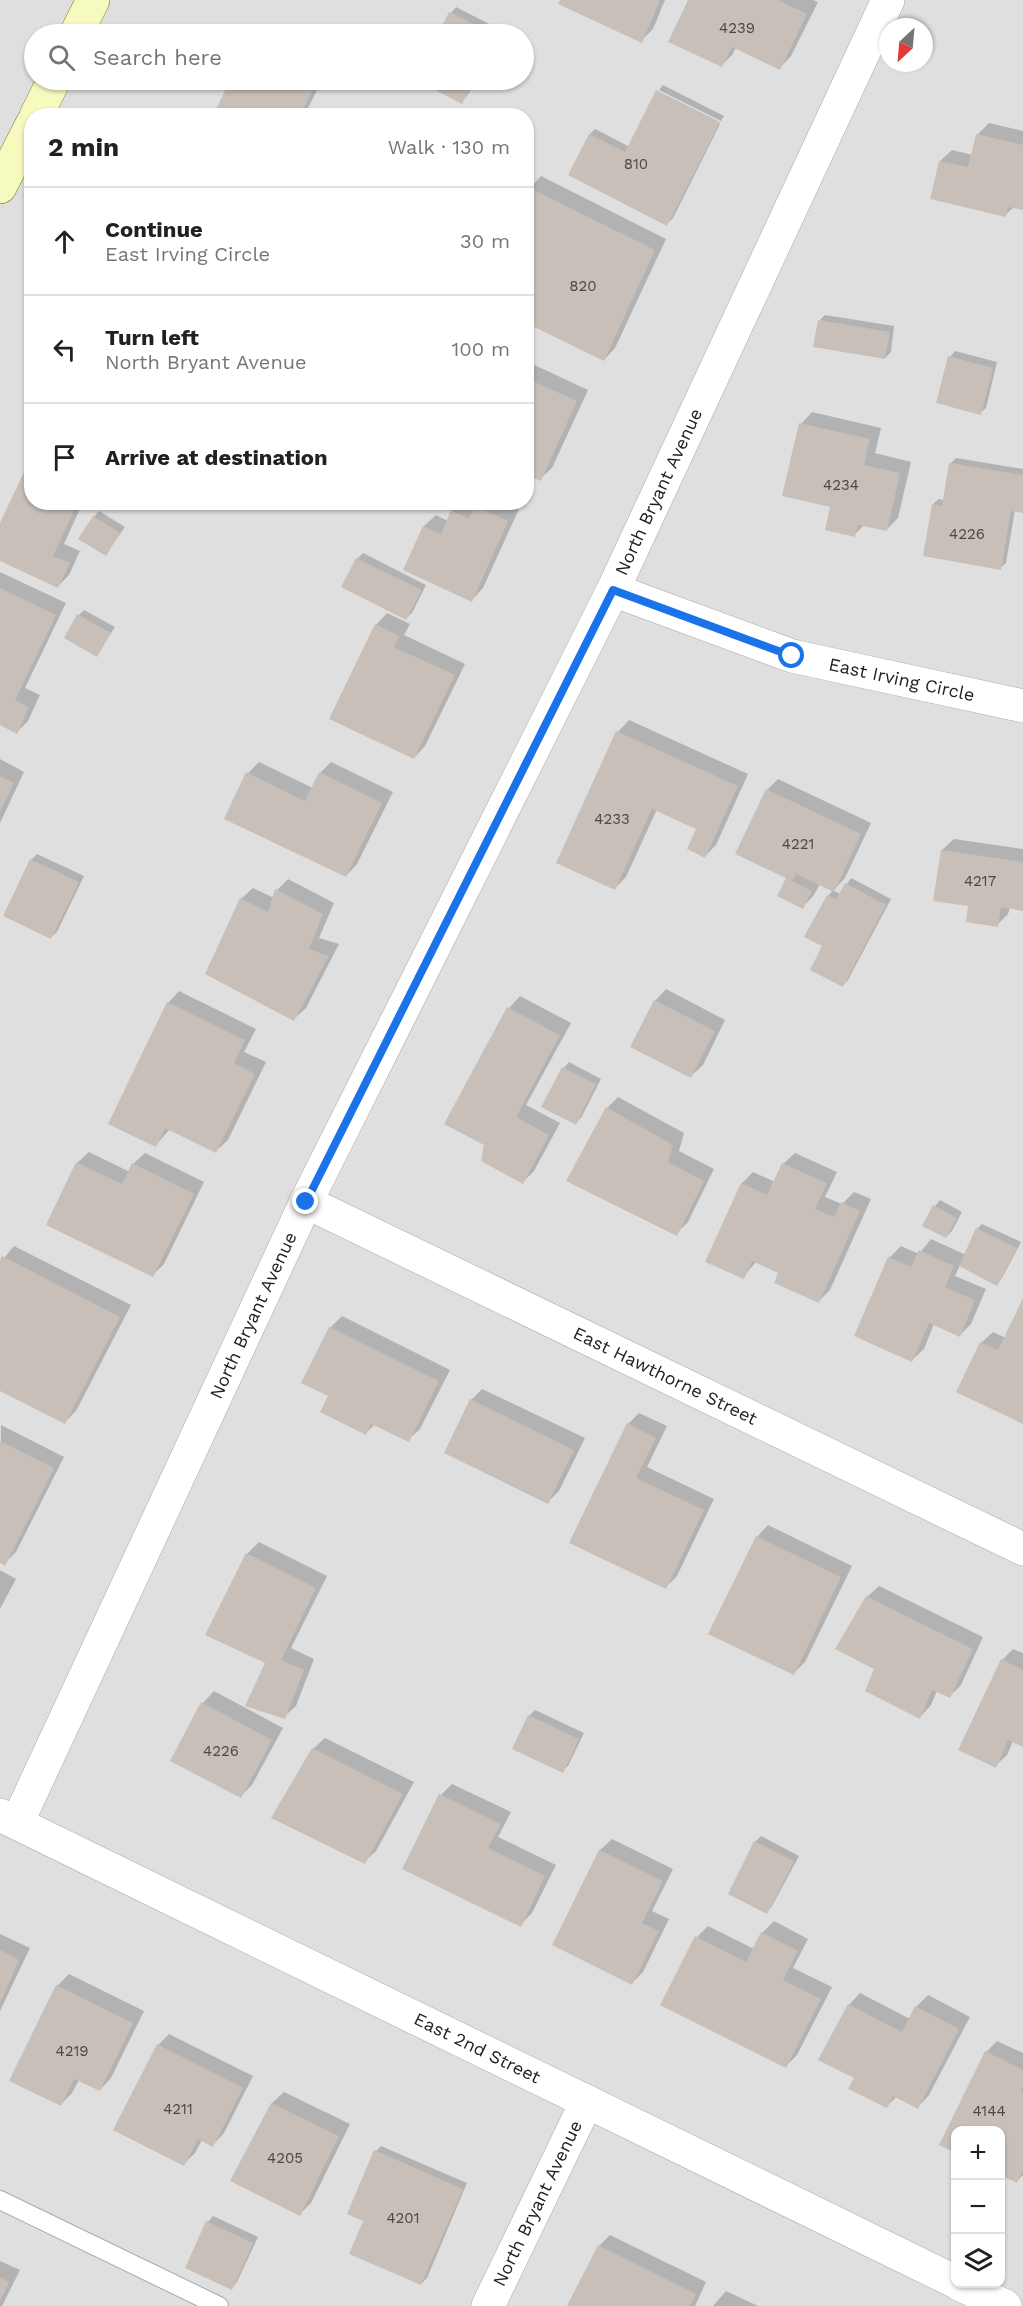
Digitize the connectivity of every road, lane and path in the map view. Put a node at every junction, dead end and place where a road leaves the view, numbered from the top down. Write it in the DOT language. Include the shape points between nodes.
graph roads {
  1 [pos="93,0"];
  2 [pos="888,0"];
  3 [pos="81,24"];
  4 [pos="49,90"];
  5 [pos="40,108"];
  6 [pos="24,140"];
  7 [pos="0,187"];
  8 [pos="613,590"];
  9 [pos="1023,706"];
  10 [pos="306,1202"];
  11 [pos="1023,1549"];
  12 [pos="9,1819"];
  13 [pos="586,2101"];
  14 [pos="0,2200"];
  15 [pos="951,2280"];
  16 [pos="967,2288"];
  17 [pos="219,2306"];
  18 [pos="488,2306"];
  19 [pos="1005,2306"];
  1 -- 3 [label="street"];
  2 -- 8 [label="street, North Bryant Avenue"];
  4 -- 5 [label="street"];
  6 -- 7 [label="street"];
  8 -- 9 [label="street, East Irving Circle" via="792,656"];
  8 -- 10 [label="street, North Bryant Avenue"];
  10 -- 11 [label="street, East Hawthorne Street"];
  10 -- 12 [label="street, North Bryant Avenue"];
  12 -- 13 [label="street, East 2nd Street"];
  13 -- 15 [label="street, East 2nd Street"];
  13 -- 18 [label="street, North Bryant Avenue"];
  14 -- 17 [label="lane"];
  16 -- 19 [label="street, East 2nd Street"];
}
